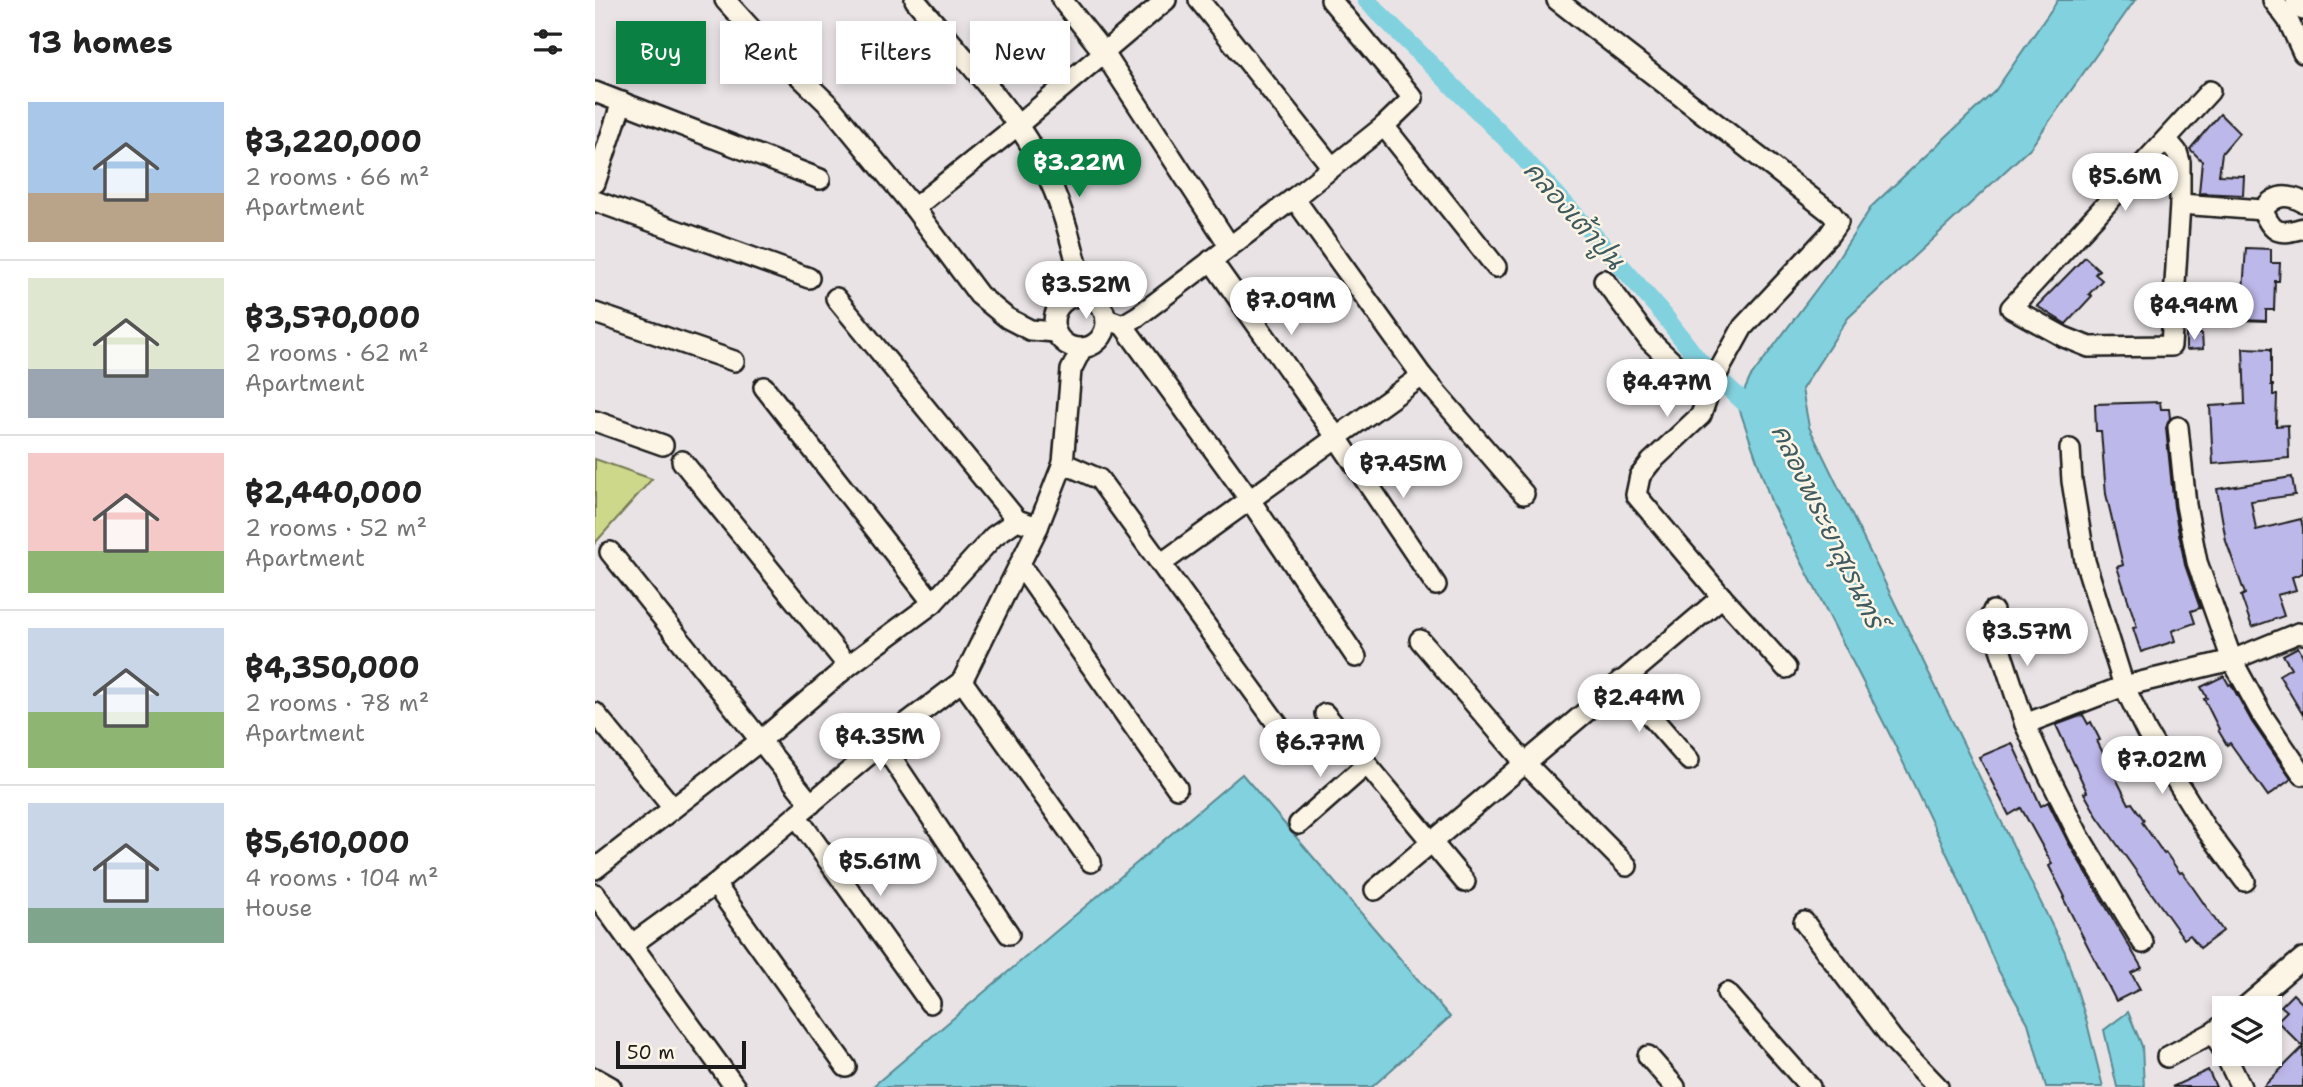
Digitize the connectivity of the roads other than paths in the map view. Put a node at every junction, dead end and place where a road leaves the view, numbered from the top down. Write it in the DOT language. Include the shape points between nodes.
graph roads {
  1 [pos="725,0"];
  2 [pos="915,0"];
  3 [pos="1062,0"];
  4 [pos="1166,0"];
  5 [pos="1199,0"];
  6 [pos="1331,0"];
  7 [pos="1557,0"];
  8 [pos="2273,0"];
  9 [pos="2296,0"];
  10 [pos="2303,10"];
  11 [pos="1104,53"];
  12 [pos="2303,53"];
  13 [pos="2210,91"];
  14 [pos="595,92"];
  15 [pos="622,102"];
  16 [pos="1018,125"];
  17 [pos="1384,126"];
  18 [pos="2166,139"];
  19 [pos="1332,167"];
  20 [pos="820,179"];
  21 [pos="595,183"];
  22 [pos="1294,198"];
  23 [pos="595,201"];
  24 [pos="2303,202"];
  25 [pos="2180,204"];
  26 [pos="914,208"];
  27 [pos="2263,210"];
  28 [pos="2303,228"];
  29 [pos="1229,245"];
  30 [pos="1211,260"];
  31 [pos="1496,267"];
  32 [pos="810,278"];
  33 [pos="1604,280"];
  34 [pos="1086,296"];
  35 [pos="836,298"];
  36 [pos="595,313"];
  37 [pos="1114,322"];
  38 [pos="1055,332"];
  39 [pos="1082,348"];
  40 [pos="734,362"];
  41 [pos="1422,376"];
  42 [pos="1716,376"];
  43 [pos="764,387"];
  44 [pos="595,421"];
  45 [pos="2178,427"];
  46 [pos="1337,438"];
  47 [pos="663,445"];
  48 [pos="2070,449"];
  49 [pos="682,461"];
  50 [pos="1063,463"];
  51 [pos="1524,494"];
  52 [pos="1249,500"];
  53 [pos="1017,520"];
  54 [pos="1038,527"];
  55 [pos="610,552"];
  56 [pos="1162,563"];
  57 [pos="1020,565"];
  58 [pos="1436,584"];
  59 [pos="1722,597"];
  60 [pos="933,603"];
  61 [pos="1993,611"];
  62 [pos="2301,630"];
  63 [pos="1420,640"];
  64 [pos="1356,657"];
  65 [pos="2232,660"];
  66 [pos="848,666"];
  67 [pos="1786,668"];
  68 [pos="962,681"];
  69 [pos="1620,681"];
  70 [pos="2124,686"];
  71 [pos="595,713"];
  72 [pos="1325,714"];
  73 [pos="2025,724"];
  74 [pos="1278,725"];
  75 [pos="760,741"];
  76 [pos="883,745"];
  77 [pos="1689,760"];
  78 [pos="1367,764"];
  79 [pos="1526,764"];
  80 [pos="2303,775"];
  81 [pos="1177,788"];
  82 [pos="673,808"];
  83 [pos="804,810"];
  84 [pos="1299,824"];
  85 [pos="1430,843"];
  86 [pos="1091,862"];
  87 [pos="1627,866"];
  88 [pos="595,869"];
  89 [pos="2245,881"];
  90 [pos="1465,882"];
  91 [pos="715,884"];
  92 [pos="1375,890"];
  93 [pos="595,894"];
  94 [pos="1804,922"];
  95 [pos="1009,934"];
  96 [pos="2143,943"];
  97 [pos="631,946"];
  98 [pos="2303,958"];
  99 [pos="1727,993"];
  100 [pos="2257,996"];
  101 [pos="929,1003"];
  102 [pos="2212,1032"];
  103 [pos="1648,1056"];
  104 [pos="2167,1057"];
  105 [pos="2233,1066"];
  106 [pos="846,1067"];
  107 [pos="595,1079"];
  108 [pos="611,1087"];
  109 [pos="735,1087"];
  110 [pos="1675,1087"];
  111 [pos="1810,1087"];
  112 [pos="1938,1087"];
  113 [pos="2241,1087"];
  1 -- 26 [label="street" via="831,107"];
  2 -- 16 [label="street"];
  3 -- 11 [label="street"];
  4 -- 11 [label="street"];
  5 -- 19 [label="street"];
  6 -- 17 [label="street" via="1413,98"];
  7 -- 42 [label="street" via="1838,222 1743,327"];
  8 -- 12 [label="street"];
  9 -- 10 [label="street"];
  11 -- 16 [label="street"];
  11 -- 29 [label="street"];
  13 -- 18 [label="street"];
  14 -- 15 [label="street"];
  15 -- 20 [label="street"];
  15 -- 21 [label="street"];
  16 -- 26 [label="street"];
  16 -- 34 [label="street" via="1062,211"];
  17 -- 19 [label="street"];
  17 -- 31 [label="street"];
  18 -- 25 [label="street" via="2180,162"];
  18 -- 25 [label="street" via="2011,308 2089,347 2171,346"];
  19 -- 22 [label="street"];
  22 -- 29 [label="street"];
  22 -- 41 [label="street"];
  23 -- 32 [label="street"];
  24 -- 27 [label="street" via="2287,195 2271,199"];
  25 -- 27 [label="street"];
  26 -- 38 [label="street" via="979,295 1030,330"];
  27 -- 28 [label="street" via="2268,224 2278,232"];
  29 -- 30 [label="street"];
  30 -- 37 [label="street" via="1138,316"];
  30 -- 46 [label="street"];
  33 -- 42 [label="street" via="1649,340 1687,376"];
  34 -- 37 [label="street" via="1100,304"];
  34 -- 38 [label="street" via="1069,297 1057,308"];
  35 -- 53 [label="street"];
  36 -- 40 [label="street"];
  37 -- 39 [label="street" via="1097,342"];
  37 -- 52 [label="street"];
  38 -- 39 [label="street" via="1066,344"];
  39 -- 50 [label="street" via="1071,370"];
  41 -- 46 [label="street"];
  41 -- 51 [label="street"];
  42 -- 59 [label="street" via="1701,415 1640,475 1636,495"];
  43 -- 60 [label="street"];
  44 -- 47 [label="street"];
  45 -- 65 [label="street" via="2197,562"];
  46 -- 52 [label="street"];
  46 -- 58 [label="street"];
  48 -- 70 [label="street" via="2085,561"];
  49 -- 66 [label="street"];
  50 -- 54 [label="street"];
  50 -- 56 [label="street" via="1099,480"];
  52 -- 56 [label="street"];
  52 -- 64 [label="street"];
  53 -- 54 [label="street"];
  53 -- 60 [label="street" via="994,536"];
  54 -- 57 [label="street"];
  55 -- 75 [label="street"];
  56 -- 74 [label="street"];
  57 -- 68 [label="street"];
  57 -- 81 [label="street"];
  59 -- 67 [label="street"];
  59 -- 69 [label="street"];
  60 -- 66 [label="street"];
  61 -- 73 [label="street" via="1990,618"];
  62 -- 65 [label="street"];
  63 -- 79 [label="street"];
  65 -- 70 [label="street"];
  65 -- 80 [label="street"];
  66 -- 75 [label="street"];
  68 -- 76 [label="street"];
  68 -- 86 [label="street"];
  69 -- 77 [label="street"];
  69 -- 79 [label="street"];
  70 -- 73 [label="street"];
  70 -- 89 [label="street" via="2206,829"];
  71 -- 82 [label="street"];
  72 -- 78 [label="street"];
  73 -- 96 [label="street" via="2080,836"];
  75 -- 82 [label="street"];
  75 -- 83 [label="street"];
  76 -- 83 [label="street"];
  76 -- 95 [label="street"];
  78 -- 84 [label="street"];
  78 -- 85 [label="street"];
  79 -- 85 [label="street"];
  79 -- 87 [label="street"];
  82 -- 88 [label="street"];
  83 -- 91 [label="street"];
  83 -- 101 [label="street"];
  85 -- 90 [label="street"];
  85 -- 92 [label="street"];
  91 -- 97 [label="street"];
  91 -- 106 [label="street"];
  93 -- 97 [label="street"];
  94 -- 112 [label="street" via="1894,1041"];
  97 -- 109 [label="street"];
  98 -- 100 [label="street"];
  99 -- 111 [label="street"];
  102 -- 104 [label="street"];
  103 -- 110 [label="street"];
  105 -- 113 [label="street"];
  107 -- 108 [label="street"];
}
